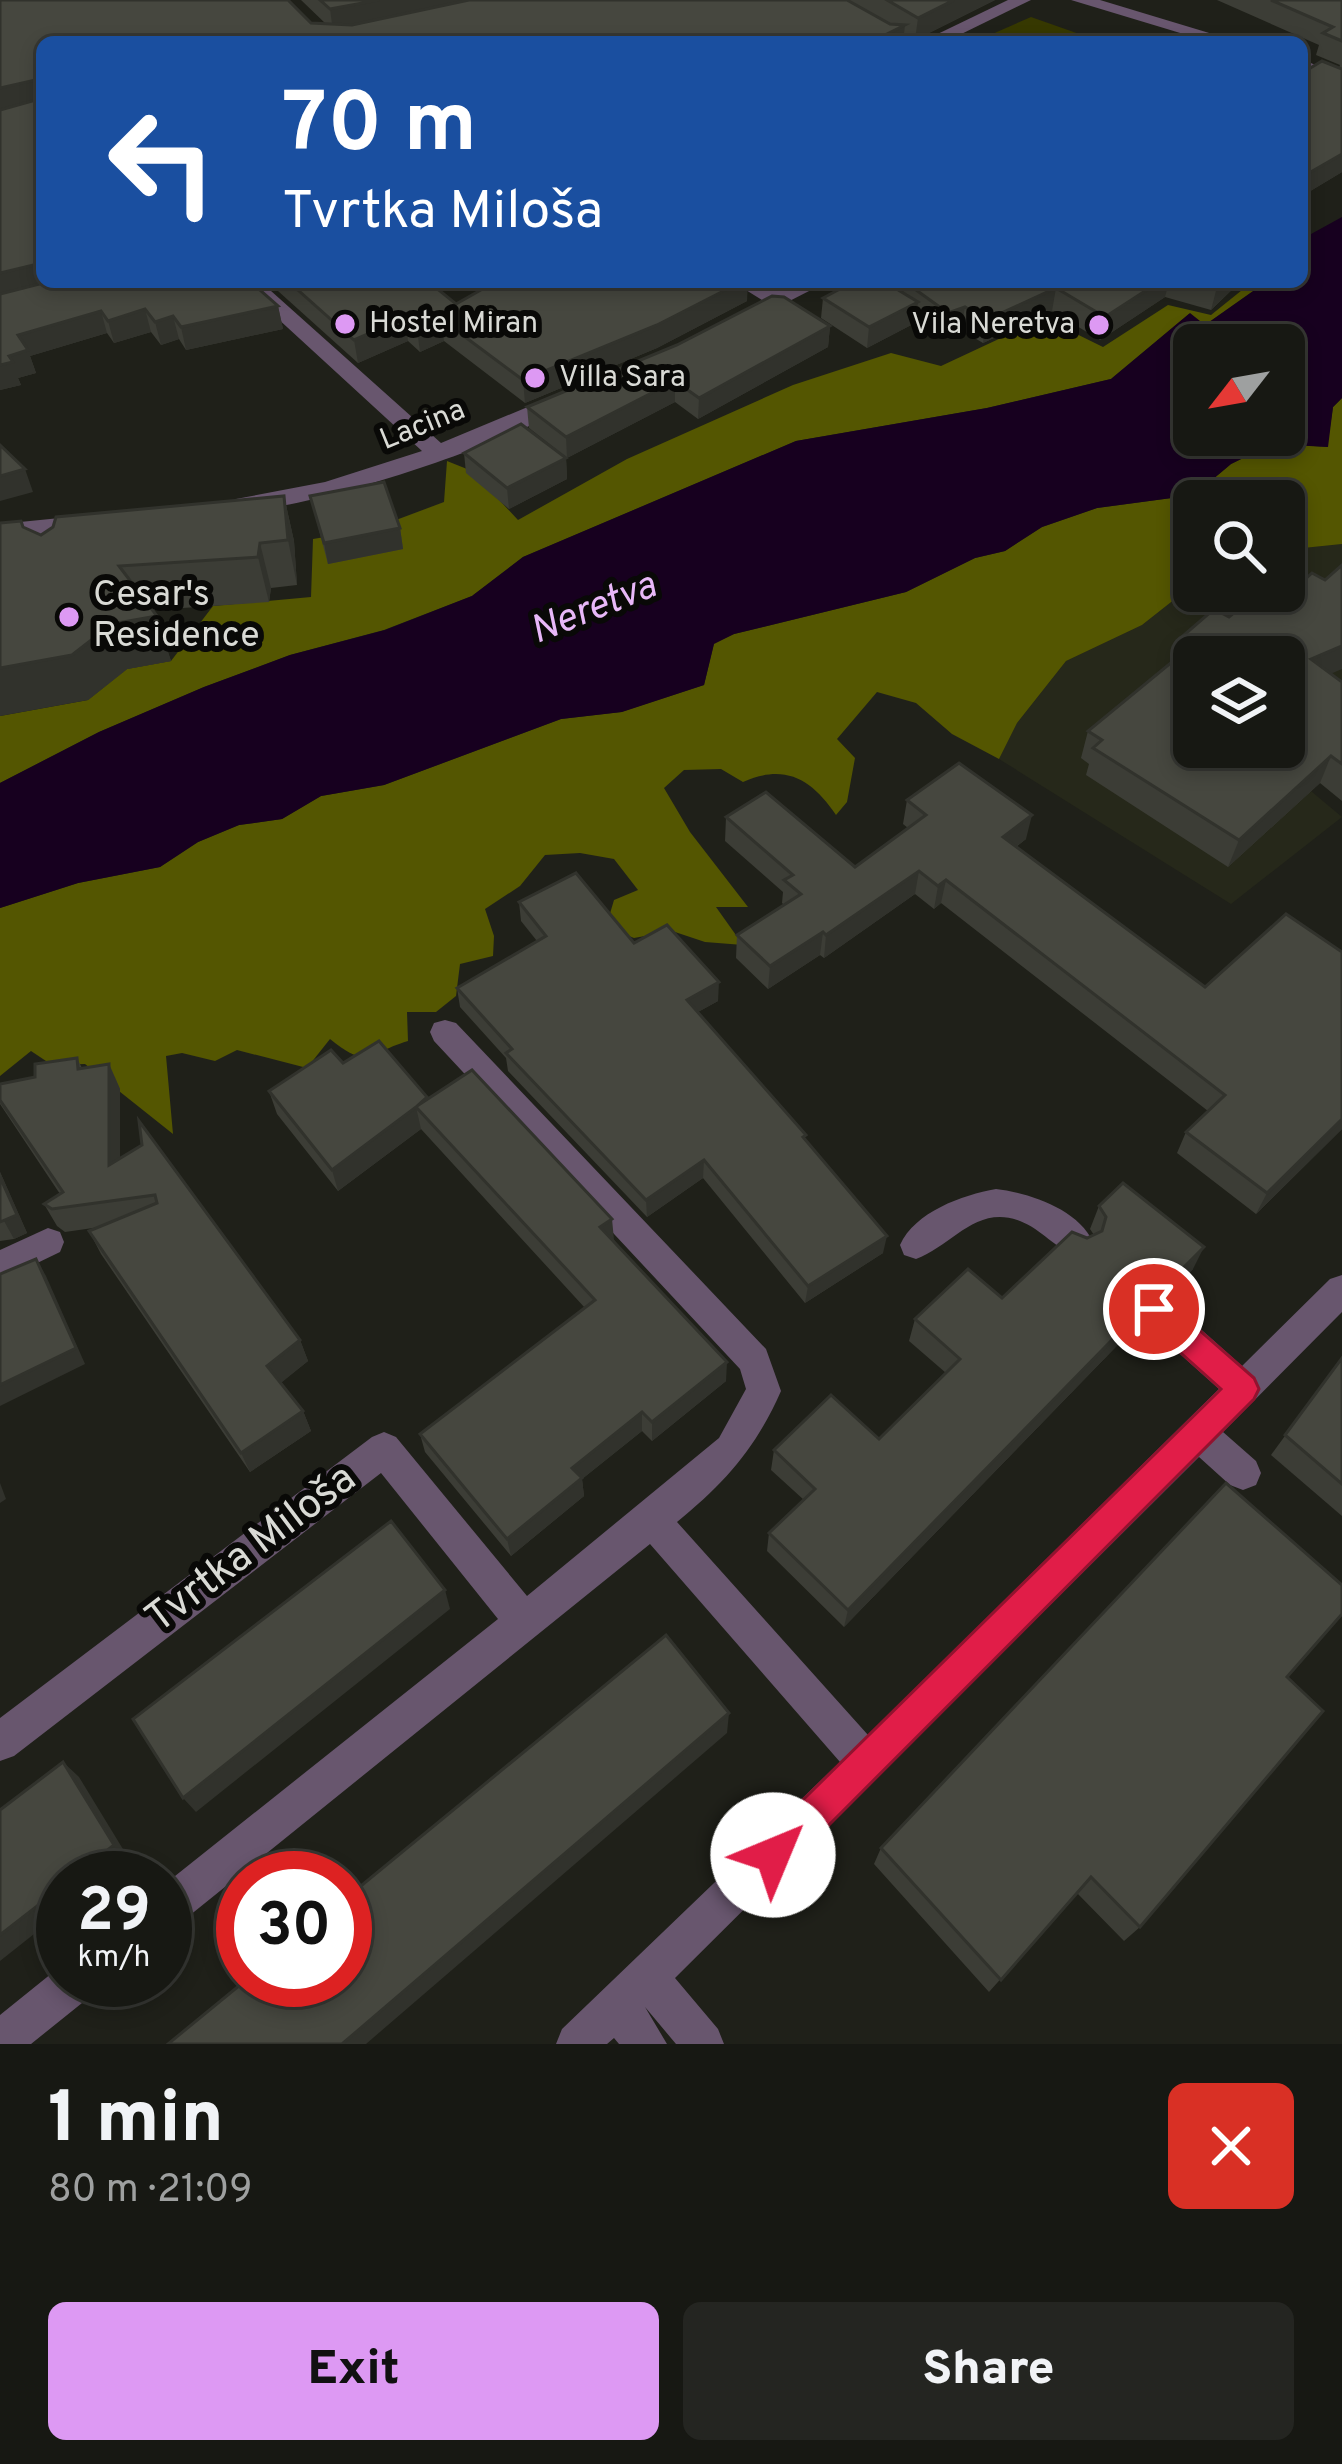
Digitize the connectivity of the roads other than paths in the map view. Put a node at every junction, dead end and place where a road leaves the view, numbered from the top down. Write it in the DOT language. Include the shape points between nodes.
graph roads {
  1 [pos="1022,0"];
  2 [pos="1080,0"];
  3 [pos="943,36"];
  4 [pos="1209,36"];
  5 [pos="1308,68"];
  6 [pos="1342,84"];
  7 [pos="256,288"];
  8 [pos="756,288"];
  9 [pos="799,288"];
  10 [pos="779,300"];
  11 [pos="729,326"];
  12 [pos="584,392"];
  13 [pos="438,453"];
  14 [pos="210,507"];
  15 [pos="123,519"];
  16 [pos="0,532"];
  17 [pos="445,1032"];
  18 [pos="48,1242"];
  19 [pos="1077,1242"];
  20 [pos="916,1245"];
  21 [pos="0,1266"];
  22 [pos="1342,1289"];
  23 [pos="1154,1309"];
  24 [pos="1243,1389"];
  25 [pos="1198,1433"];
  26 [pos="1243,1473"];
  27 [pos="652,1520"];
  28 [pos="524,1622"];
  29 [pos="0,1742"];
  30 [pos="867,1763"];
  31 [pos="192,1888"];
  32 [pos="648,1978"];
  33 [pos="45,2007"];
  34 [pos="616,2007"];
  35 [pos="4,2042"];
  36 [pos="577,2044"];
  37 [pos="646,2044"];
  38 [pos="703,2044"];
  1 -- 3 [label="street"];
  2 -- 4 [label="street"];
  5 -- 6 [label="street"];
  7 -- 13 [label="street"];
  8 -- 10 [label="street"];
  9 -- 10 [label="street"];
  10 -- 11 [label="street"];
  12 -- 13 [label="street, Lacina"];
  13 -- 14 [label="street, Lacina" via="322,494"];
  15 -- 16 [label="street" via="56,538"];
  17 -- 27 [label="street" via="754,1360 764,1391 731,1450"];
  18 -- 21 [label="street"];
  19 -- 20 [label="street" via="1029,1207 1005,1203 950,1216"];
  22 -- 24 [label="street"];
  23 -- 24 [label="street"];
  24 -- 25 [label="street"];
  25 -- 26 [label="street"];
  25 -- 30 [label="street"];
  27 -- 28 [label="street"];
  27 -- 30 [label="street"];
  28 -- 29 [label="street, Tvrtka Miloša" via="385,1449"];
  28 -- 31 [label="street"];
  30 -- 32 [label="street"];
  32 -- 34 [label="street"];
  32 -- 38 [label="street"];
  33 -- 35 [label="street"];
  34 -- 36 [label="street"];
  34 -- 37 [label="street"];
}
